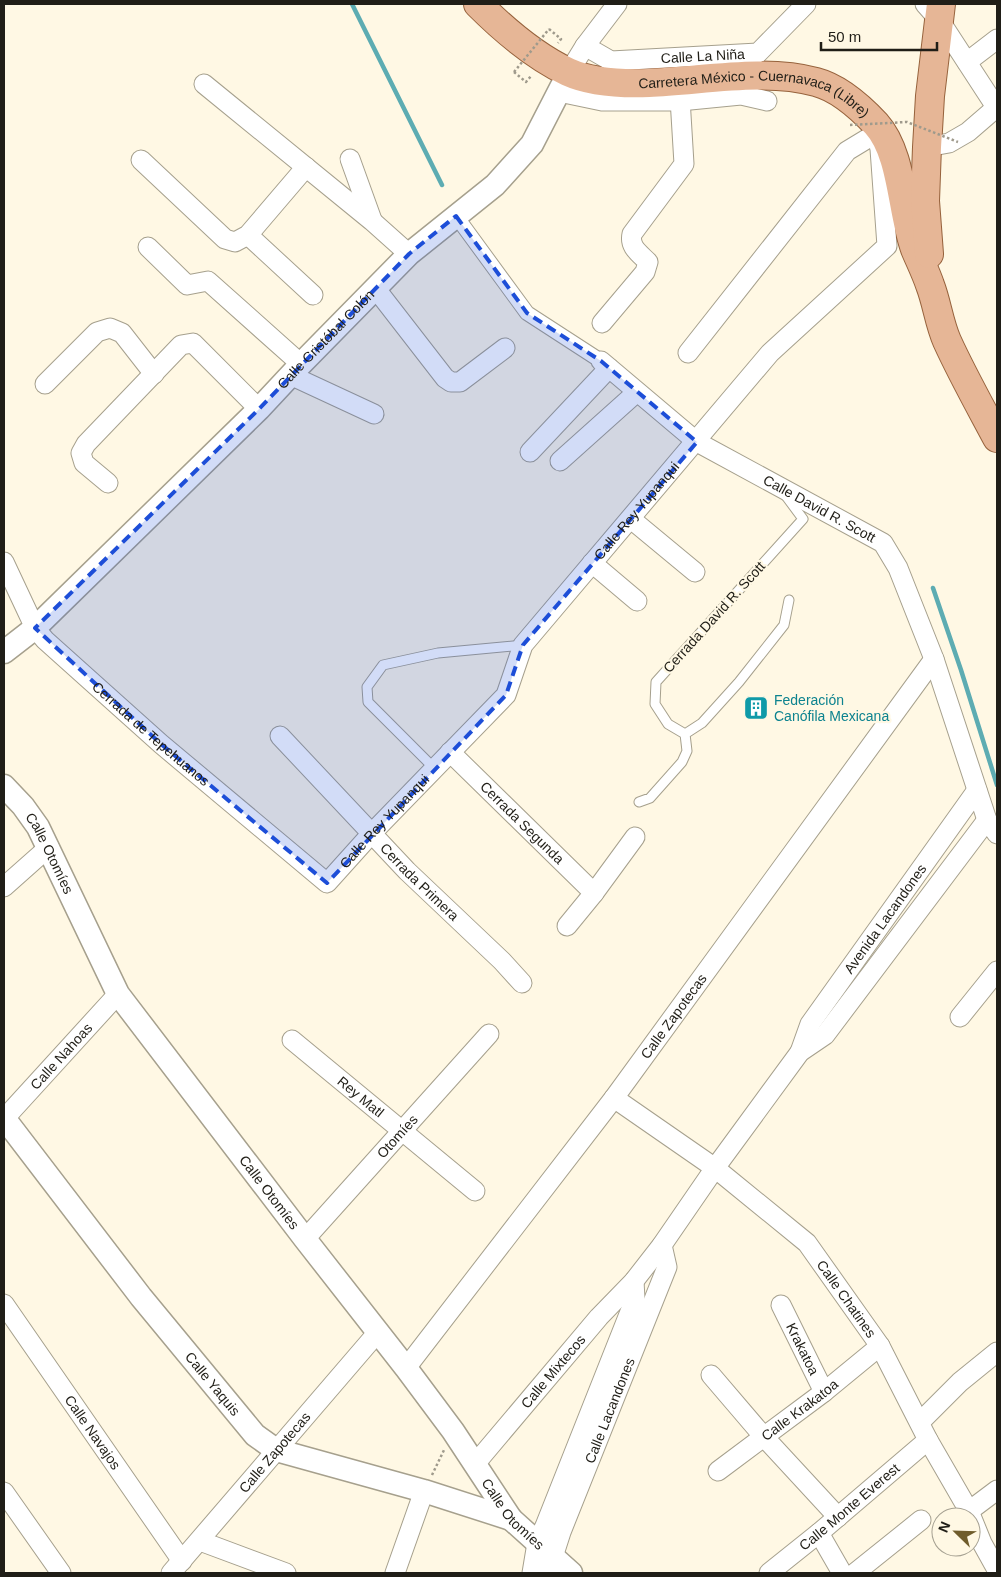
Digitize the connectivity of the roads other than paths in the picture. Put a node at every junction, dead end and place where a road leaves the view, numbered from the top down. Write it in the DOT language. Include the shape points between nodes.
graph roads {
  1 [pos="478,4"];
  2 [pos="617,4"];
  3 [pos="806,4"];
  4 [pos="935,9"];
  5 [pos="997,39"];
  6 [pos="585,46"];
  7 [pos="967,62"];
  8 [pos="564,82"];
  9 [pos="204,84"];
  10 [pos="680,91"];
  11 [pos="767,101"];
  12 [pos="996,107"];
  13 [pos="871,130"];
  14 [pos="927,147"];
  15 [pos="350,159"];
  16 [pos="141,160"];
  17 [pos="306,168"];
  18 [pos="456,216"];
  19 [pos="372,221"];
  20 [pos="248,235"];
  21 [pos="148,247"];
  22 [pos="409,254"];
  23 [pos="931,286"];
  24 [pos="376,289"];
  25 [pos="313,294"];
  26 [pos="602,323"];
  27 [pos="505,348"];
  28 [pos="688,353"];
  29 [pos="605,365"];
  30 [pos="295,369"];
  31 [pos="154,374"];
  32 [pos="45,384"];
  33 [pos="637,392"];
  34 [pos="259,409"];
  35 [pos="374,414"];
  36 [pos="997,438"];
  37 [pos="697,442"];
  38 [pos="530,452"];
  39 [pos="560,461"];
  40 [pos="108,483"];
  41 [pos="777,484"];
  42 [pos="631,519"];
  43 [pos="4,562"];
  44 [pos="592,563"];
  45 [pos="695,572"];
  46 [pos="789,600"];
  47 [pos="637,601"];
  48 [pos="35,628"];
  49 [pos="523,645"];
  50 [pos="4,652"];
  51 [pos="934,659"];
  52 [pos="684,734"];
  53 [pos="280,736"];
  54 [pos="450,752"];
  55 [pos="434,768"];
  56 [pos="4,786"];
  57 [pos="977,790"];
  58 [pos="639,802"];
  59 [pos="992,827"];
  60 [pos="372,833"];
  61 [pos="635,837"];
  62 [pos="49,847"];
  63 [pos="924,866"];
  64 [pos="942,880"];
  65 [pos="327,883"];
  66 [pos="4,887"];
  67 [pos="594,893"];
  68 [pos="886,918"];
  69 [pos="567,926"];
  70 [pos="903,931"];
  71 [pos="997,971"];
  72 [pos="840,982"];
  73 [pos="522,983"];
  74 [pos="118,994"];
  75 [pos="856,994"];
  76 [pos="960,1017"];
  77 [pos="489,1034"];
  78 [pos="292,1040"];
  79 [pos="800,1052"];
  80 [pos="614,1098"];
  81 [pos="4,1119"];
  82 [pos="402,1131"];
  83 [pos="715,1168"];
  84 [pos="475,1191"];
  85 [pos="305,1239"];
  86 [pos="662,1245"];
  87 [pos="634,1281"];
  88 [pos="4,1304"];
  89 [pos="781,1305"];
  90 [pos="378,1332"];
  91 [pos="880,1346"];
  92 [pos="997,1352"];
  93 [pos="406,1368"];
  94 [pos="711,1374"];
  95 [pos="824,1392"];
  96 [pos="920,1422"];
  97 [pos="764,1437"];
  98 [pos="928,1440"];
  99 [pos="276,1450"];
  100 [pos="475,1464"];
  101 [pos="718,1471"];
  102 [pos="997,1490"];
  103 [pos="4,1492"];
  104 [pos="424,1492"];
  105 [pos="967,1507"];
  106 [pos="974,1507"];
  107 [pos="838,1517"];
  108 [pos="511,1519"];
  109 [pos="922,1520"];
  110 [pos="819,1533"];
  111 [pos="981,1540"];
  112 [pos="200,1541"];
  113 [pos="544,1558"];
  114 [pos="176,1567"];
  115 [pos="997,1570"];
  116 [pos="61,1573"];
  117 [pos="286,1573"];
  118 [pos="395,1573"];
  119 [pos="532,1573"];
  120 [pos="571,1573"];
  121 [pos="769,1573"];
  122 [pos="842,1573"];
  123 [pos="855,1573"];
  1 -- 8 [label="main road, Carretera México - Cuernavaca (Libre)"];
  2 -- 6 [label="street, Calle Cristóbal Colón"];
  3 -- 6 [label="street, Calle La Niña" via="758,53 611,61"];
  4 -- 7 [label="street"];
  4 -- 14 [label="main road, Carretera México - Cuernavaca (Libre)"];
  5 -- 7 [label="street"];
  6 -- 8 [label="street, Calle Cristóbal Colón"];
  7 -- 12 [label="street"];
  8 -- 10 [label="main road, Carretera México - Cuernavaca (Libre)" via="594,80"];
  8 -- 18 [label="street, Calle Cristóbal Colón" via="532,144 495,185"];
  9 -- 17 [label="street"];
  10 -- 11 [label="street" via="741,95"];
  10 -- 13 [label="main road, Carretera México - Cuernavaca (Libre)" via="754,76 794,77 817,82 851,100"];
  10 -- 26 [label="street" via="684,164 632,234 633,248 648,262 645,272"];
  12 -- 14 [label="street" via="950,143"];
  13 -- 14 [label="main road" via="898,142"];
  13 -- 23 [label="main road, Carretera México - Cuernavaca (Libre)" via="891,147 914,248"];
  13 -- 28 [label="street" via="847,151"];
  13 -- 37 [label="street, Calle Rey Yupanqui" via="880,149 887,246 770,353"];
  14 -- 23 [label="main road, Carretera México - Cuernavaca (Libre)" via="925,201"];
  15 -- 19 [label="street"];
  16 -- 20 [label="street" via="225,239 235,242"];
  17 -- 19 [label="street"];
  17 -- 20 [label="street"];
  18 -- 22 [label="street, Calle Cristóbal Colón"];
  18 -- 29 [label="street" via="527,313"];
  19 -- 22 [label="street"];
  20 -- 25 [label="street"];
  21 -- 30 [label="street" via="187,285 208,281"];
  22 -- 24 [label="street, Calle Cristóbal Colón"];
  23 -- 36 [label="main road, Carretera México - Cuernavaca (Libre)" via="946,339"];
  24 -- 27 [label="street" via="444,378 451,382 460,382"];
  24 -- 30 [label="street, Calle Cristóbal Colón"];
  29 -- 33 [label="street, Calle David R. Scott"];
  29 -- 38 [label="street"];
  30 -- 34 [label="street, Calle Cristóbal Colón"];
  30 -- 35 [label="street"];
  31 -- 32 [label="street" via="122,333 110,328 97,332"];
  31 -- 34 [label="street" via="181,345 193,343"];
  31 -- 40 [label="street" via="81,453 84,463"];
  33 -- 37 [label="street, Calle David R. Scott"];
  33 -- 39 [label="street"];
  34 -- 48 [label="street, Calle Cristóbal Colón"];
  37 -- 41 [label="street, Calle David R. Scott"];
  37 -- 42 [label="street, Calle Rey Yupanqui"];
  41 -- 51 [label="street, Calle David R. Scott" via="883,543 898,568"];
  41 -- 52 [label="lane, Cerrada David R. Scott" via="803,519 656,682 655,704 668,724"];
  42 -- 44 [label="street, Calle Rey Yupanqui"];
  42 -- 45 [label="street"];
  43 -- 48 [label="street, Cerrada de Tepehuanos"];
  44 -- 47 [label="street"];
  44 -- 49 [label="street, Calle Rey Yupanqui"];
  46 -- 52 [label="lane" via="784,625 702,723"];
  48 -- 50 [label="street, Calle Cristóbal Colón"];
  48 -- 65 [label="street, Cerrada de Tepehuanos" via="58,653 161,744"];
  49 -- 54 [label="street, Calle Rey Yupanqui" via="506,695"];
  49 -- 55 [label="lane" via="438,653 383,665 367,687 368,702"];
  51 -- 57 [label="street, Calle David R. Scott"];
  51 -- 80 [label="street, Calle Zapotecas"];
  52 -- 58 [label="lane" via="687,751 682,762 650,798"];
  53 -- 60 [label="street, Cerrada Primera"];
  54 -- 55 [label="street, Calle Rey Yupanqui"];
  54 -- 67 [label="street, Cerrada Segunda"];
  55 -- 60 [label="street, Calle Rey Yupanqui"];
  56 -- 62 [label="street, Calle Otomíes" via="28,813"];
  57 -- 59 [label="street, Calle David R. Scott"];
  57 -- 63 [label="street, Avenida Lacandones"];
  59 -- 64 [label="street, Avenida Lacandones"];
  60 -- 65 [label="street, Calle Rey Yupanqui"];
  60 -- 73 [label="street, Cerrada Primera"];
  61 -- 67 [label="street"];
  62 -- 66 [label="street"];
  62 -- 74 [label="street, Calle Otomíes"];
  63 -- 64 [label="street"];
  63 -- 68 [label="street, Avenida Lacandones"];
  64 -- 70 [label="street, Avenida Lacandones"];
  67 -- 69 [label="street"];
  68 -- 70 [label="street"];
  68 -- 72 [label="street, Avenida Lacandones"];
  70 -- 75 [label="street, Avenida Lacandones"];
  71 -- 76 [label="street"];
  72 -- 75 [label="street"];
  72 -- 79 [label="street, Avenida Lacandones" via="810,1024"];
  74 -- 81 [label="street, Calle Nahoas"];
  74 -- 85 [label="street, Calle Otomíes"];
  75 -- 79 [label="street, Avenida Lacandones" via="825,1035"];
  77 -- 82 [label="street, Otomíes"];
  78 -- 82 [label="street, Rey Matl"];
  79 -- 83 [label="street, Avenida Lacandones"];
  80 -- 83 [label="street, Calle Chatines"];
  80 -- 93 [label="street, Calle Zapotecas"];
  81 -- 99 [label="street, Calle Yaquis" via="141,1297 255,1436"];
  82 -- 84 [label="street, Rey Matl"];
  82 -- 85 [label="street, Otomíes"];
  83 -- 86 [label="street, Avenida Lacandones"];
  83 -- 91 [label="street, Calle Chatines" via="807,1244"];
  85 -- 90 [label="street, Calle Otomíes"];
  86 -- 87 [label="street, Avenida Lacandones"];
  86 -- 113 [label="street, Calle Lacandones" via="667,1266 561,1532"];
  87 -- 100 [label="street, Calle Mixtecos" via="599,1317"];
  87 -- 113 [label="street, Calle Lacandones" via="636,1299 545,1526"];
  88 -- 114 [label="street, Calle Navajos"];
  89 -- 95 [label="street, Krakatoa"];
  90 -- 93 [label="street, Calle Otomíes"];
  90 -- 99 [label="street, Calle Zapotecas"];
  91 -- 95 [label="street, Calle Krakatoa"];
  91 -- 96 [label="street, Calle Chatines"];
  92 -- 96 [label="street" via="960,1382"];
  93 -- 100 [label="street, Calle Otomíes"];
  94 -- 97 [label="street"];
  95 -- 97 [label="street, Calle Krakatoa"];
  96 -- 98 [label="street, Calle Chatines"];
  97 -- 101 [label="street, Calle Krakatoa"];
  97 -- 107 [label="street"];
  98 -- 105 [label="street, Calle Chatines"];
  98 -- 107 [label="street, Calle Monte Everest"];
  99 -- 104 [label="street, Calle Yaquis"];
  99 -- 112 [label="street, Calle Zapotecas"];
  100 -- 108 [label="street, Calle Otomíes"];
  102 -- 106 [label="street"];
  103 -- 116 [label="street"];
  104 -- 108 [label="street, Calle Yaquis"];
  104 -- 118 [label="street"];
  107 -- 110 [label="street, Calle Monte Everest"];
  108 -- 113 [label="street, Calle Otomíes"];
  109 -- 123 [label="street"];
  110 -- 121 [label="street, Calle Monte Everest"];
  110 -- 122 [label="street"];
  111 -- 115 [label="street, Calle Chatines"];
  112 -- 114 [label="street, Calle Zapotecas"];
  112 -- 117 [label="street"];
  113 -- 119 [label="street, Calle Lacandones"];
  113 -- 120 [label="street, Calle Otomíes"];
}
